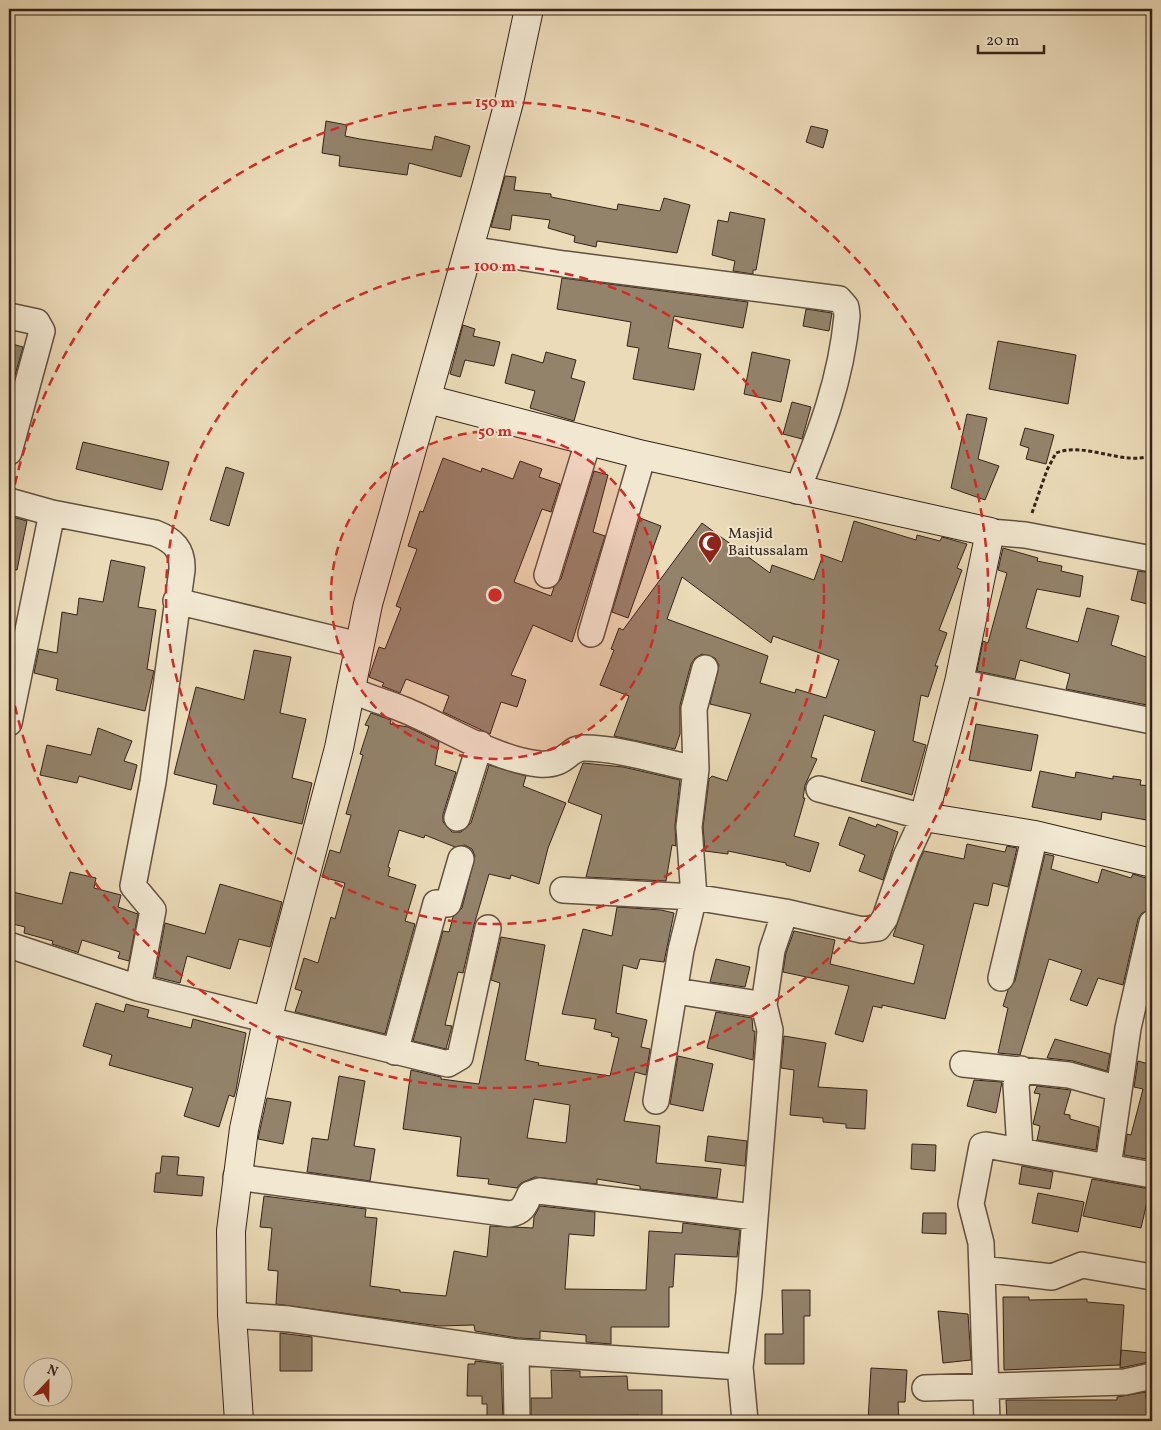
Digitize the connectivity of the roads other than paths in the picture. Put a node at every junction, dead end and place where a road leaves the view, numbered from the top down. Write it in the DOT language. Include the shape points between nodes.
graph roads {
  1 [pos="529,9"];
  2 [pos="469,249"];
  3 [pos="9,316"];
  4 [pos="427,399"];
  5 [pos="12,425"];
  6 [pos="588,442"];
  7 [pos="9,452"];
  8 [pos="643,455"];
  9 [pos="797,491"];
  10 [pos="9,502"];
  11 [pos="52,513"];
  12 [pos="990,532"];
  13 [pos="1152,559"];
  14 [pos="547,574"];
  15 [pos="176,601"];
  16 [pos="591,634"];
  17 [pos="359,645"];
  18 [pos="705,668"];
  19 [pos="959,682"];
  20 [pos="352,690"];
  21 [pos="1152,721"];
  22 [pos="9,723"];
  23 [pos="480,744"];
  24 [pos="696,769"];
  25 [pos="819,789"];
  26 [pos="924,817"];
  27 [pos="457,818"];
  28 [pos="1035,836"];
  29 [pos="461,859"];
  30 [pos="1152,863"];
  31 [pos="563,890"];
  32 [pos="694,897"];
  33 [pos="785,912"];
  34 [pos="1152,923"];
  35 [pos="488,928"];
  36 [pos="9,945"];
  37 [pos="1001,978"];
  38 [pos="138,988"];
  39 [pos="676,991"];
  40 [pos="764,1005"];
  41 [pos="267,1021"];
  42 [pos="395,1052"];
  43 [pos="963,1064"];
  44 [pos="1021,1069"];
  45 [pos="1119,1090"];
  46 [pos="656,1101"];
  47 [pos="1020,1150"];
  48 [pos="1108,1167"];
  49 [pos="1152,1175"];
  50 [pos="236,1177"];
  51 [pos="754,1217"];
  52 [pos="982,1269"];
  53 [pos="1152,1277"];
  54 [pos="232,1315"];
  55 [pos="516,1352"];
  56 [pos="740,1367"];
  57 [pos="1152,1376"];
  58 [pos="987,1385"];
  59 [pos="925,1388"];
  60 [pos="239,1421"];
  61 [pos="517,1421"];
  62 [pos="745,1421"];
  63 [pos="987,1421"];
  1 -- 2 [label="street" via="509,102"];
  2 -- 4 [label="street"];
  2 -- 9 [label="street" via="740,288 820,295 844,303 847,316 839,372 828,414"];
  3 -- 5 [label="street" via="37,322 42,331"];
  4 -- 6 [label="street"];
  4 -- 17 [label="street"];
  5 -- 7 [label="street"];
  6 -- 8 [label="street"];
  6 -- 14 [label="street"];
  8 -- 9 [label="street"];
  8 -- 16 [label="street"];
  9 -- 12 [label="street"];
  10 -- 11 [label="street"];
  11 -- 15 [label="street" via="167,538 176,546 182,559"];
  11 -- 22 [label="street"];
  12 -- 13 [label="street" via="1024,535"];
  12 -- 19 [label="street"];
  15 -- 17 [label="street"];
  15 -- 38 [label="street" via="153,782 133,886 153,910"];
  17 -- 20 [label="street"];
  18 -- 24 [label="street" via="694,709"];
  19 -- 21 [label="street"];
  19 -- 26 [label="street"];
  20 -- 23 [label="street"];
  20 -- 41 [label="street"];
  23 -- 24 [label="street" via="537,763 561,762 575,750 583,748"];
  23 -- 27 [label="street"];
  24 -- 32 [label="street" via="689,827"];
  25 -- 26 [label="street"];
  26 -- 28 [label="street"];
  26 -- 33 [label="street" via="906,856 885,918 878,928 862,930"];
  28 -- 30 [label="street"];
  28 -- 37 [label="street"];
  29 -- 42 [label="street" via="448,904 436,903"];
  31 -- 32 [label="street"];
  32 -- 33 [label="street"];
  32 -- 39 [label="street" via="681,950"];
  33 -- 40 [label="street" via="772,950"];
  34 -- 45 [label="street" via="1128,1028"];
  35 -- 42 [label="street" via="460,1057 448,1064"];
  36 -- 38 [label="street"];
  38 -- 41 [label="street"];
  39 -- 40 [label="street"];
  39 -- 46 [label="street"];
  40 -- 51 [label="street" via="770,1030"];
  41 -- 42 [label="street"];
  41 -- 50 [label="street"];
  43 -- 44 [label="street"];
  44 -- 45 [label="street" via="1069,1075"];
  44 -- 47 [label="street" via="1016,1085"];
  45 -- 48 [label="street"];
  47 -- 48 [label="street"];
  47 -- 52 [label="street" via="982,1146 971,1204 981,1243"];
  48 -- 49 [label="street"];
  50 -- 51 [label="street" via="510,1214 519,1213 530,1194 539,1191"];
  50 -- 54 [label="street" via="230,1231"];
  51 -- 56 [label="street"];
  52 -- 53 [label="street" via="1052,1277 1082,1265"];
  52 -- 58 [label="street"];
  54 -- 55 [label="street" via="289,1319"];
  54 -- 60 [label="street"];
  55 -- 56 [label="street"];
  55 -- 61 [label="street"];
  56 -- 62 [label="street"];
  57 -- 58 [label="street" via="1125,1382"];
  58 -- 59 [label="street"];
  58 -- 63 [label="street"];
}
